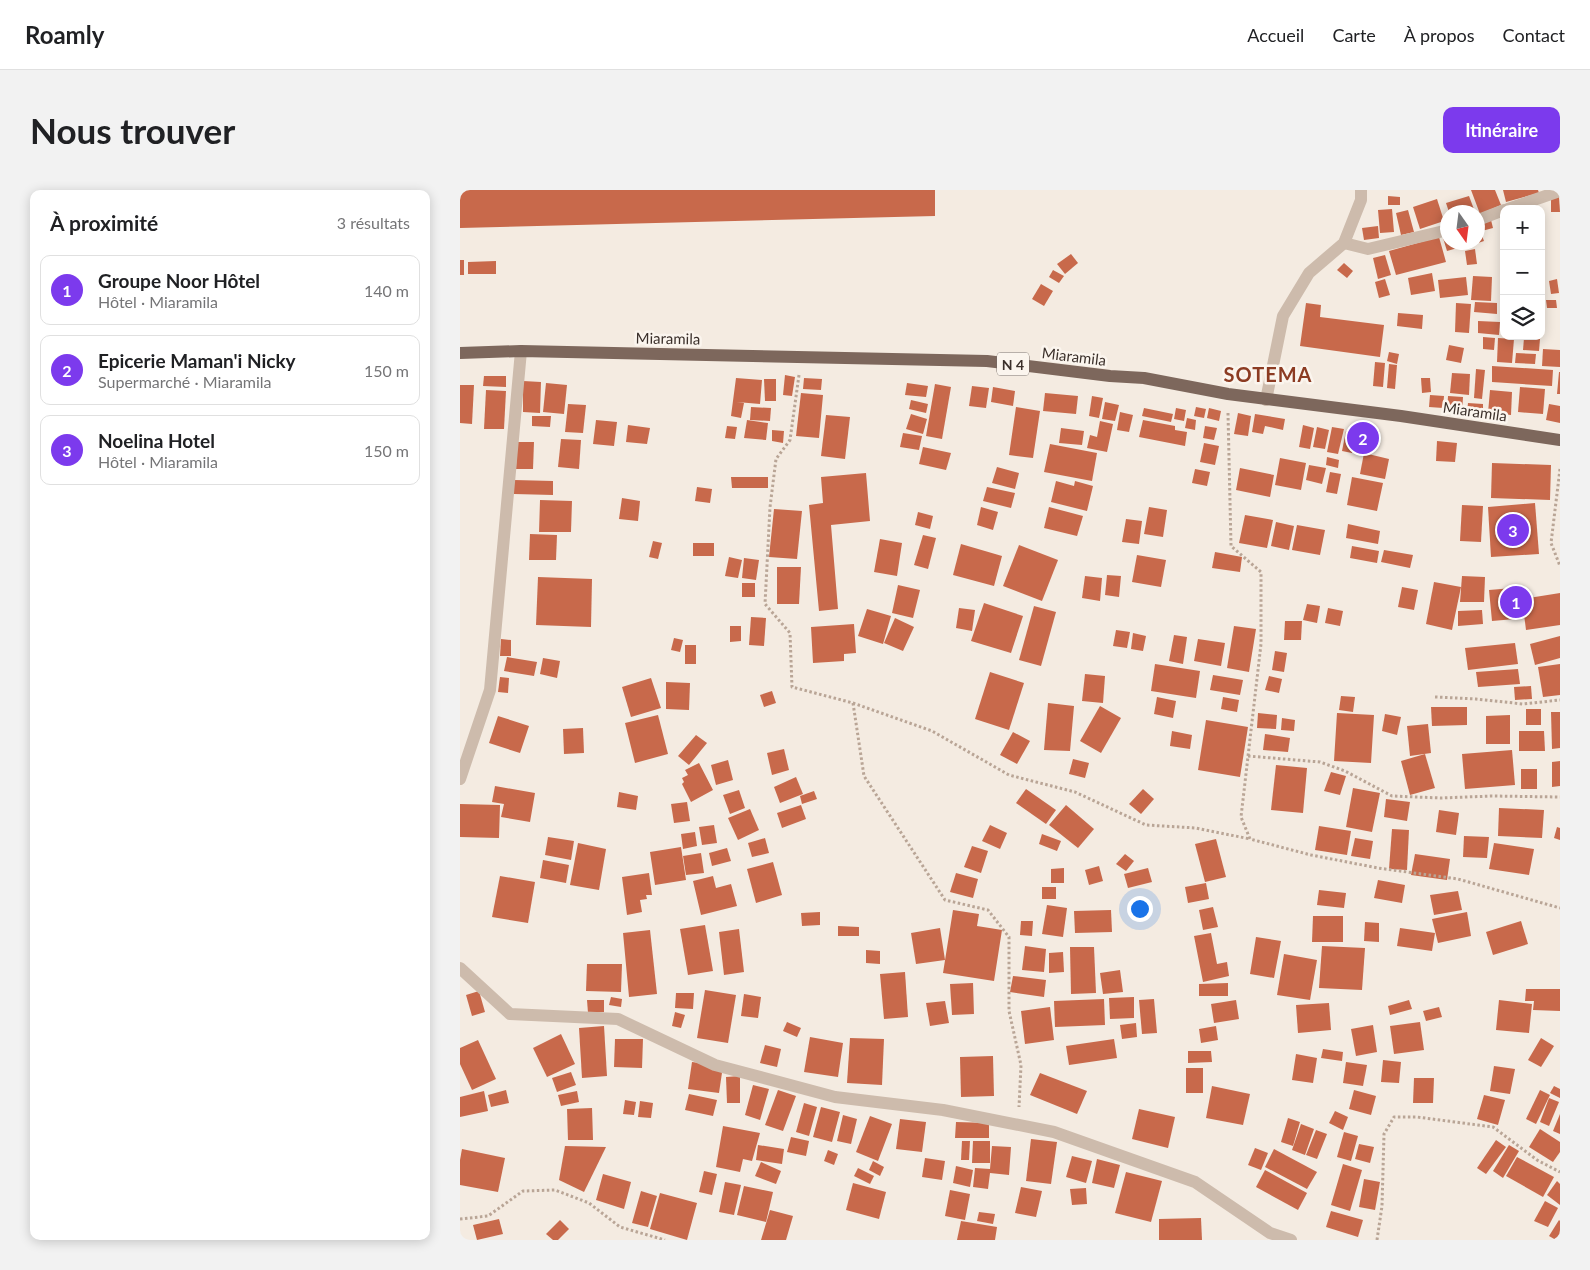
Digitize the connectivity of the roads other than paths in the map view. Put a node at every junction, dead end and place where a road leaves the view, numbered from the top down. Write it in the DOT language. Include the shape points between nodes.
graph roads {
  1 [pos="1361,190"];
  2 [pos="1560,191"];
  3 [pos="1520,205"];
  4 [pos="1500,212"];
  5 [pos="1485,217"];
  6 [pos="1440,232"];
  7 [pos="1344,243"];
  8 [pos="521,352"];
  9 [pos="460,353"];
  10 [pos="1266,400"];
  11 [pos="1560,440"];
  12 [pos="460,779"];
  13 [pos="460,968"];
  14 [pos="1291,1240"];
  1 -- 7 [label="street" via="1361,200"];
  2 -- 3 [label="street"];
  4 -- 5 [label="street"];
  6 -- 7 [label="street" via="1368,249"];
  7 -- 10 [label="street" via="1309,273 1283,316"];
  8 -- 9 [label="main road, Miaramila / N 4"];
  8 -- 10 [label="main road, Miaramila / N 4" via="987,361 1144,378"];
  8 -- 12 [label="street" via="490,690"];
  10 -- 11 [label="main road, Miaramila / N 4"];
  13 -- 14 [label="street" via="510,1014 618,1020 715,1065 835,1097 943,1110 1054,1132 1195,1182 1270,1233"];
}
